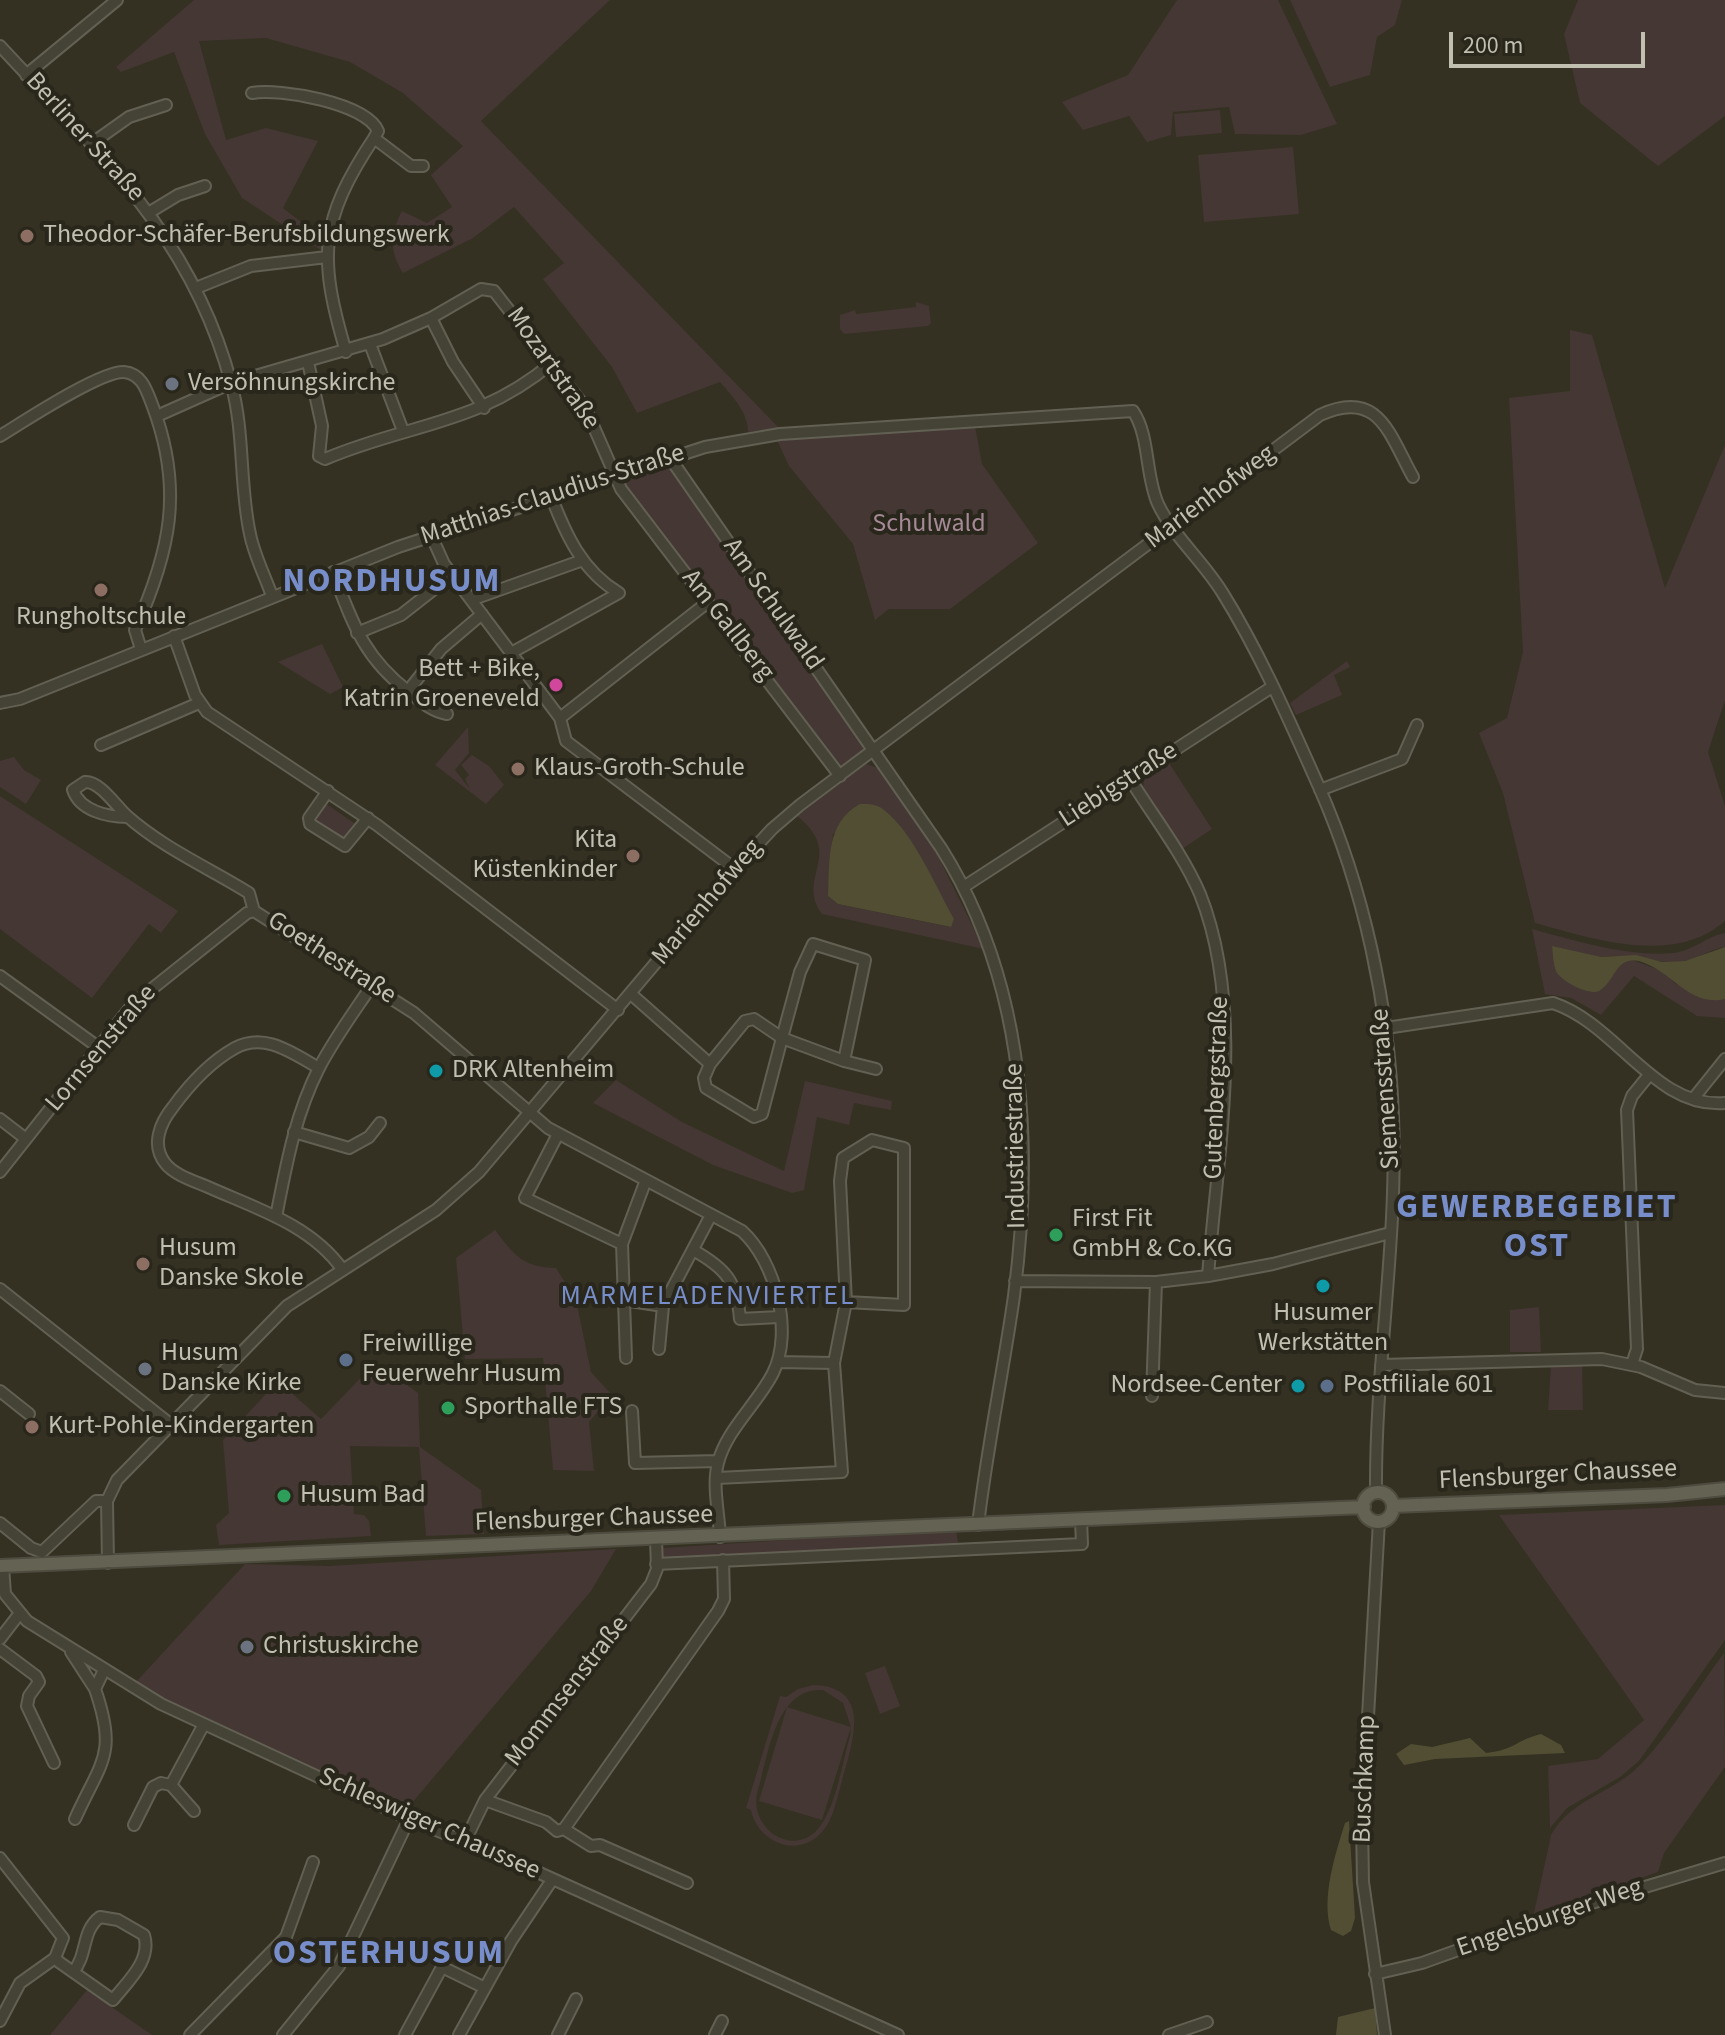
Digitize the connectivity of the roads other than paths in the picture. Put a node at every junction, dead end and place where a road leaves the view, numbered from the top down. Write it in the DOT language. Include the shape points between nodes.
graph roads {
  1 [pos="117,0"];
  2 [pos="0,46"];
  3 [pos="26,75"];
  4 [pos="248,90"];
  5 [pos="166,105"];
  6 [pos="374,138"];
  7 [pos="91,144"];
  8 [pos="423,166"];
  9 [pos="205,186"];
  10 [pos="150,212"];
  11 [pos="327,257"];
  12 [pos="196,288"];
  13 [pos="431,318"];
  14 [pos="370,344"];
  15 [pos="346,352"];
  16 [pos="308,362"];
  17 [pos="553,362"];
  18 [pos="231,383"];
  19 [pos="484,408"];
  20 [pos="1133,411"];
  21 [pos="157,416"];
  22 [pos="403,431"];
  23 [pos="0,436"];
  24 [pos="670,458"];
  25 [pos="616,476"];
  26 [pos="1413,477"];
  27 [pos="551,496"];
  28 [pos="1174,527"];
  29 [pos="431,535"];
  30 [pos="583,560"];
  31 [pos="333,572"];
  32 [pos="452,575"];
  33 [pos="272,596"];
  34 [pos="471,600"];
  35 [pos="708,602"];
  36 [pos="482,614"];
  37 [pos="357,633"];
  38 [pos="174,636"];
  39 [pos="141,649"];
  40 [pos="511,653"];
  41 [pos="1272,687"];
  42 [pos="408,691"];
  43 [pos="0,703"];
  44 [pos="199,703"];
  45 [pos="448,718"];
  46 [pos="560,718"];
  47 [pos="1417,725"];
  48 [pos="101,745"];
  49 [pos="874,751"];
  50 [pos="840,776"];
  51 [pos="1130,779"];
  52 [pos="1320,790"];
  53 [pos="328,791"];
  54 [pos="127,817"];
  55 [pos="368,818"];
  56 [pos="735,869"];
  57 [pos="965,886"];
  58 [pos="254,911"];
  59 [pos="0,976"];
  60 [pos="372,985"];
  61 [pos="631,994"];
  62 [pos="618,1010"];
  63 [pos="1386,1028"];
  64 [pos="782,1038"];
  65 [pos="98,1047"];
  66 [pos="1725,1059"];
  67 [pos="844,1061"];
  68 [pos="710,1064"];
  69 [pos="319,1068"];
  70 [pos="876,1069"];
  71 [pos="1649,1075"];
  72 [pos="1693,1099"];
  73 [pos="1725,1103"];
  74 [pos="530,1114"];
  75 [pos="0,1119"];
  76 [pos="380,1123"];
  77 [pos="294,1132"];
  78 [pos="558,1134"];
  79 [pos="26,1139"];
  80 [pos="0,1172"];
  81 [pos="646,1180"];
  82 [pos="711,1215"];
  83 [pos="276,1217"];
  84 [pos="1390,1233"];
  85 [pos="622,1244"];
  86 [pos="693,1250"];
  87 [pos="342,1269"];
  88 [pos="1208,1276"];
  89 [pos="1015,1281"];
  90 [pos="1156,1282"];
  91 [pos="0,1289"];
  92 [pos="624,1300"];
  93 [pos="846,1302"];
  94 [pos="663,1306"];
  95 [pos="779,1317"];
  96 [pos="659,1349"];
  97 [pos="626,1358"];
  98 [pos="778,1362"];
  99 [pos="834,1363"];
  100 [pos="1632,1364"];
  101 [pos="1381,1365"];
  102 [pos="0,1391"];
  103 [pos="1725,1393"];
  104 [pos="1152,1396"];
  105 [pos="632,1411"];
  106 [pos="29,1414"];
  107 [pos="170,1424"];
  108 [pos="718,1461"];
  109 [pos="717,1478"];
  110 [pos="1725,1489"];
  111 [pos="1376,1492"];
  112 [pos="107,1501"];
  113 [pos="1393,1506"];
  114 [pos="1364,1507"];
  115 [pos="1081,1520"];
  116 [pos="1379,1521"];
  117 [pos="0,1523"];
  118 [pos="978,1525"];
  119 [pos="720,1537"];
  120 [pos="656,1539"];
  121 [pos="723,1560"];
  122 [pos="108,1563"];
  123 [pos="656,1564"];
  124 [pos="2,1566"];
  125 [pos="20,1613"];
  126 [pos="0,1639"];
  127 [pos="0,1649"];
  128 [pos="70,1650"];
  129 [pos="104,1670"];
  130 [pos="95,1689"];
  131 [pos="204,1724"];
  132 [pos="54,1763"];
  133 [pos="171,1785"];
  134 [pos="485,1800"];
  135 [pos="194,1811"];
  136 [pos="75,1819"];
  137 [pos="409,1819"];
  138 [pos="134,1825"];
  139 [pos="564,1829"];
  140 [pos="464,1843"];
  141 [pos="0,1858"];
  142 [pos="313,1862"];
  143 [pos="1725,1863"];
  144 [pos="552,1880"];
  145 [pos="687,1883"];
  146 [pos="55,1958"];
  147 [pos="73,1972"];
  148 [pos="1375,1974"];
  149 [pos="485,1988"];
  150 [pos="576,1999"];
  151 [pos="0,2021"];
  152 [pos="722,2021"];
  153 [pos="1207,2022"];
  154 [pos="190,2035"];
  155 [pos="283,2035"];
  156 [pos="405,2035"];
  157 [pos="459,2035"];
  158 [pos="558,2035"];
  159 [pos="715,2035"];
  160 [pos="898,2035"];
  161 [pos="1169,2035"];
  162 [pos="1385,2035"];
  1 -- 3 [label="street"];
  2 -- 3 [label="street, Berliner Straße"];
  3 -- 7 [label="street, Berliner Straße"];
  4 -- 6 [label="street" via="311,97 347,110 374,124"];
  5 -- 7 [label="street" via="129,117"];
  6 -- 8 [label="street" via="411,166"];
  6 -- 11 [label="street" via="338,199"];
  7 -- 10 [label="street, Berliner Straße"];
  9 -- 10 [label="street"];
  10 -- 12 [label="street, Berliner Straße"];
  11 -- 12 [label="street" via="263,263"];
  11 -- 15 [label="street" via="331,298"];
  12 -- 18 [label="street, Berliner Straße"];
  13 -- 14 [label="street, Mozartstraße"];
  13 -- 17 [label="street, Mozartstraße" via="477,291 490,290"];
  13 -- 19 [label="street"];
  14 -- 15 [label="street, Mozartstraße"];
  14 -- 22 [label="street"];
  15 -- 16 [label="street, Mozartstraße"];
  16 -- 18 [label="street, Mozartstraße"];
  16 -- 22 [label="street" via="321,417 321,458"];
  17 -- 19 [label="street"];
  17 -- 25 [label="street, Mozartstraße" via="592,419"];
  18 -- 21 [label="street, Mozartstraße"];
  18 -- 33 [label="street, Berliner Straße" via="250,535"];
  19 -- 22 [label="street"];
  20 -- 24 [label="street, Matthias-Claudius-Straße" via="780,434"];
  20 -- 28 [label="street, Siemensstraße" via="1140,421 1158,505"];
  21 -- 23 [label="street" via="143,383 121,372"];
  21 -- 39 [label="street" via="169,468 170,522 160,571 135,630"];
  24 -- 25 [label="street, Matthias-Claudius-Straße"];
  24 -- 49 [label="street, Am Schulwald"];
  25 -- 27 [label="street, Matthias-Claudius-Straße"];
  25 -- 35 [label="street, Am Gallberg"];
  26 -- 28 [label="street, Marienhofweg" via="1379,418 1371,410 1347,406 1320,415"];
  27 -- 29 [label="street, Matthias-Claudius-Straße"];
  27 -- 30 [label="street" via="567,539"];
  28 -- 41 [label="street, Siemensstraße" via="1222,592"];
  28 -- 49 [label="street, Marienhofweg"];
  29 -- 31 [label="street, Matthias-Claudius-Straße"];
  29 -- 32 [label="street"];
  30 -- 34 [label="street"];
  30 -- 40 [label="street" via="600,582 619,593"];
  31 -- 33 [label="street, Matthias-Claudius-Straße"];
  31 -- 37 [label="street"];
  32 -- 34 [label="street"];
  32 -- 37 [label="street" via="401,615"];
  33 -- 38 [label="street, Matthias-Claudius-Straße"];
  34 -- 36 [label="street"];
  35 -- 46 [label="street"];
  35 -- 50 [label="street, Am Gallberg"];
  36 -- 40 [label="street"];
  36 -- 42 [label="street" via="441,649"];
  37 -- 42 [label="street" via="380,669"];
  38 -- 39 [label="street, Matthias-Claudius-Straße"];
  38 -- 44 [label="street"];
  39 -- 43 [label="street, Matthias-Claudius-Straße"];
  40 -- 46 [label="street"];
  41 -- 51 [label="street, Liebigstraße"];
  41 -- 52 [label="street, Siemensstraße"];
  42 -- 45 [label="street"];
  44 -- 48 [label="street"];
  44 -- 53 [label="street"];
  46 -- 56 [label="street" via="572,748"];
  47 -- 52 [label="street" via="1402,759"];
  49 -- 50 [label="street, Marienhofweg"];
  49 -- 57 [label="street, Industriestraße"];
  50 -- 56 [label="street, Marienhofweg" via="772,829"];
  51 -- 57 [label="street, Liebigstraße"];
  51 -- 88 [label="street, Gutenbergstraße" via="1198,891 1218,953 1224,1058"];
  52 -- 63 [label="street, Siemensstraße" via="1362,914"];
  53 -- 55 [label="street"];
  53 -- 55 [label="street" via="310,824 345,846"];
  54 -- 54 [label="street, Goethestraße" via="91,781 73,790 76,798 104,816"];
  54 -- 58 [label="street, Goethestraße" via="249,893"];
  55 -- 62 [label="street"];
  56 -- 61 [label="street, Marienhofweg"];
  57 -- 89 [label="street, Industriestraße" via="1000,973 1018,1075 1022,1172"];
  58 -- 60 [label="street, Goethestraße"];
  58 -- 65 [label="street, Lornsenstraße" via="150,987"];
  59 -- 65 [label="street"];
  60 -- 69 [label="street"];
  60 -- 74 [label="street, Goethestraße" via="448,1040"];
  61 -- 62 [label="street, Marienhofweg"];
  61 -- 68 [label="street"];
  62 -- 74 [label="street, Marienhofweg"];
  63 -- 71 [label="street" via="1553,1003 1596,1024"];
  63 -- 84 [label="street, Siemensstraße" via="1393,1118"];
  64 -- 67 [label="street"];
  64 -- 67 [label="street" via="813,944 856,956 865,960"];
  64 -- 68 [label="street" via="754,1019 745,1021"];
  64 -- 68 [label="street" via="762,1114 754,1117 706,1088"];
  65 -- 79 [label="street, Lornsenstraße"];
  66 -- 72 [label="street"];
  67 -- 70 [label="street"];
  69 -- 77 [label="street"];
  69 -- 83 [label="street" via="271,1043 242,1044 197,1078 159,1130 159,1148 170,1168"];
  71 -- 72 [label="street"];
  71 -- 100 [label="street" via="1627,1110 1637,1349"];
  72 -- 73 [label="street"];
  74 -- 78 [label="street, Goethestraße"];
  74 -- 87 [label="street, Marienhofweg" via="449,1200"];
  75 -- 79 [label="street"];
  76 -- 77 [label="street" via="349,1148"];
  77 -- 83 [label="street"];
  78 -- 81 [label="street, Goethestraße"];
  78 -- 85 [label="street" via="525,1198"];
  79 -- 80 [label="street, Lornsenstraße"];
  81 -- 82 [label="street, Goethestraße"];
  81 -- 85 [label="street"];
  82 -- 86 [label="street"];
  82 -- 95 [label="street, Goethestraße" via="757,1245 778,1294"];
  83 -- 87 [label="street" via="315,1242"];
  84 -- 88 [label="street"];
  84 -- 101 [label="street, Siemensstraße"];
  85 -- 92 [label="street"];
  86 -- 94 [label="street"];
  86 -- 95 [label="street" via="734,1282 740,1319"];
  87 -- 107 [label="street, Marienhofweg" via="270,1320"];
  88 -- 90 [label="street"];
  89 -- 90 [label="street"];
  89 -- 118 [label="street, Industriestraße"];
  90 -- 104 [label="street"];
  91 -- 107 [label="street"];
  92 -- 94 [label="street"];
  92 -- 97 [label="street"];
  93 -- 93 [label="street" via="904,1305 904,1148 872,1140 843,1158"];
  93 -- 99 [label="street"];
  94 -- 96 [label="street"];
  95 -- 98 [label="street, Goethestraße"];
  98 -- 99 [label="street"];
  98 -- 108 [label="street"];
  99 -- 109 [label="street" via="842,1472"];
  100 -- 101 [label="street" via="1590,1358"];
  100 -- 103 [label="street" via="1695,1390"];
  101 -- 111 [label="street, Siemensstraße"];
  102 -- 106 [label="street"];
  105 -- 108 [label="street" via="635,1463"];
  107 -- 112 [label="street, Marienhofweg" via="117,1480"];
  108 -- 109 [label="street"];
  109 -- 119 [label="street"];
  110 -- 113 [label="main road, Flensburger Chaussee"];
  111 -- 113 [label="main road" via="1388,1495"];
  111 -- 114 [label="main road"];
  112 -- 117 [label="street" via="96,1501 42,1552"];
  112 -- 122 [label="street"];
  113 -- 116 [label="main road" via="1387,1519"];
  114 -- 115 [label="main road, Flensburger Chaussee"];
  114 -- 116 [label="main road" via="1369,1518"];
  115 -- 118 [label="main road, Flensburger Chaussee"];
  115 -- 121 [label="street, Flensburger Chaussee" via="1082,1544"];
  116 -- 148 [label="street, Buschkamp" via="1362,1823 1363,1882"];
  118 -- 119 [label="main road, Flensburger Chaussee"];
  119 -- 120 [label="main road, Flensburger Chaussee"];
  120 -- 122 [label="main road, Flensburger Chaussee"];
  120 -- 123 [label="street, Mommsenstraße"];
  121 -- 123 [label="street, Flensburger Chaussee"];
  121 -- 139 [label="street" via="724,1599 718,1611"];
  122 -- 124 [label="main road, Flensburger Chaussee"];
  123 -- 134 [label="street, Mommsenstraße" via="651,1584"];
  124 -- 125 [label="street, Schleswiger Chaussee" via="5,1594"];
  125 -- 126 [label="street"];
  125 -- 128 [label="street, Schleswiger Chaussee"];
  127 -- 132 [label="street" via="39,1682 27,1706"];
  128 -- 129 [label="street, Schleswiger Chaussee"];
  128 -- 130 [label="street"];
  129 -- 130 [label="street"];
  129 -- 131 [label="street, Schleswiger Chaussee"];
  130 -- 136 [label="street" via="108,1744"];
  131 -- 133 [label="street"];
  131 -- 137 [label="street, Schleswiger Chaussee"];
  133 -- 135 [label="street"];
  133 -- 138 [label="street" via="153,1787"];
  134 -- 139 [label="street" via="557,1831"];
  134 -- 140 [label="street, Mommsenstraße"];
  137 -- 140 [label="street, Schleswiger Chaussee"];
  137 -- 155 [label="street" via="339,1966"];
  139 -- 145 [label="street" via="591,1846 600,1845"];
  140 -- 144 [label="street, Schleswiger Chaussee"];
  141 -- 146 [label="street" via="60,1930 62,1943"];
  142 -- 154 [label="street" via="286,1937"];
  143 -- 148 [label="street, Engelsburger Weg"];
  144 -- 149 [label="street"];
  144 -- 160 [label="street, Schleswiger Chaussee"];
  146 -- 147 [label="street"];
  146 -- 151 [label="street" via="23,1979"];
  147 -- 147 [label="street" via="81,1963 92,1923 100,1917 118,1920 144,1935 144,1960 113,2000"];
  148 -- 162 [label="street, Buschkamp"];
  149 -- 156 [label="street" via="442,1967"];
  149 -- 157 [label="street"];
  150 -- 158 [label="street"];
  152 -- 159 [label="street"];
  153 -- 161 [label="street"];
}
